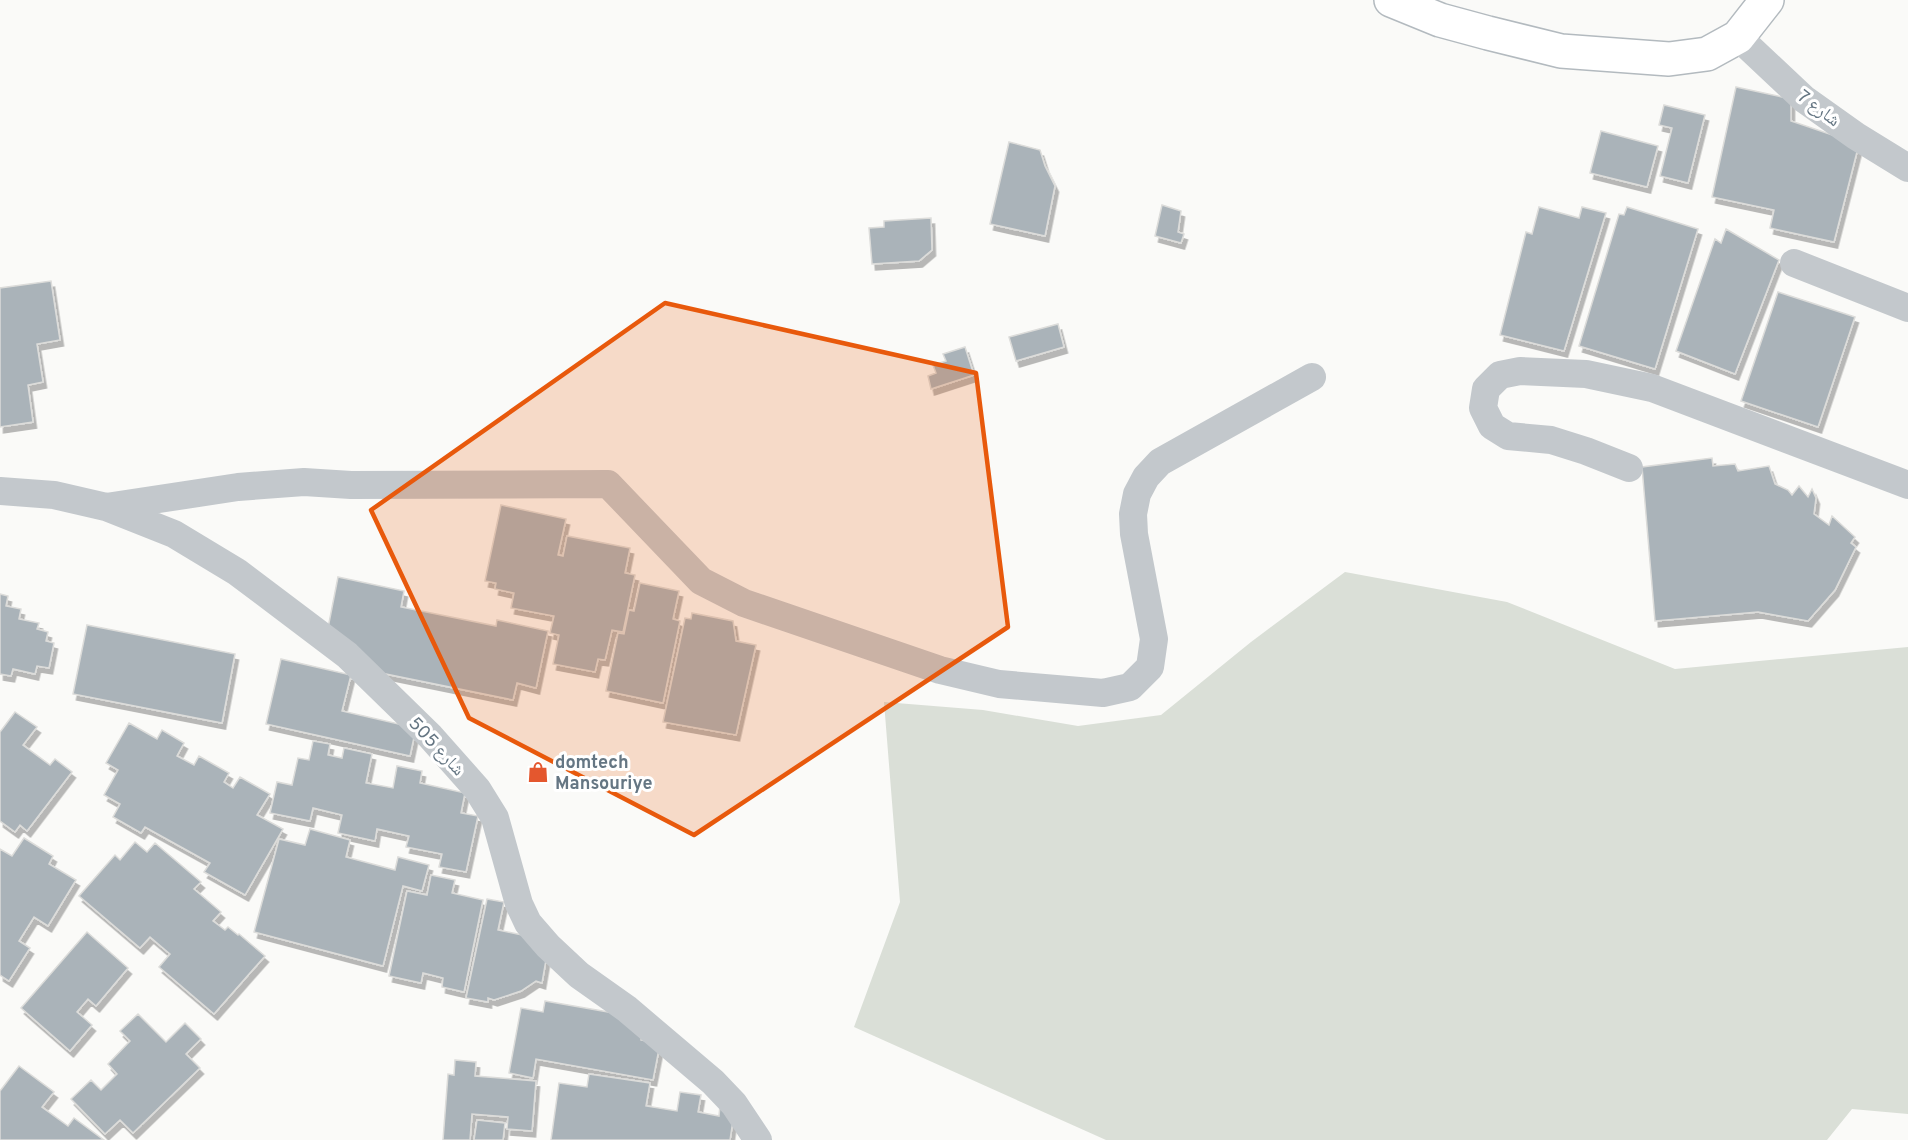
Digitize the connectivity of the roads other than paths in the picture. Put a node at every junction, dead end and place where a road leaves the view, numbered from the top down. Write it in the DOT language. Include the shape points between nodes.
graph roads {
  1 [pos="1391,0"];
  2 [pos="1767,0"];
  3 [pos="1738,37"];
  4 [pos="1908,168"];
  5 [pos="1794,263"];
  6 [pos="1908,308"];
  7 [pos="1312,377"];
  8 [pos="1629,468"];
  9 [pos="1908,485"];
  10 [pos="0,491"];
  11 [pos="106,507"];
  12 [pos="758,1140"];
  1 -- 3 [label="street" via="1440,20 1561,51 1678,58 1707,54"];
  2 -- 3 [label="street"];
  3 -- 4 [label="street, شارع 7" via="1804,99"];
  5 -- 6 [label="street"];
  7 -- 11 [label="street" via="1160,462 1146,477 1133,514 1154,639 1150,667 1130,687 1103,693 999,684 940,670 744,603 701,581 608,484 304,483 238,487"];
  8 -- 9 [label="street" via="1551,440 1508,436 1492,426 1483,408 1486,389 1500,375 1520,371 1586,374 1652,388"];
  10 -- 11 [label="street, شارع 505" via="54,495"];
  11 -- 12 [label="street, شارع 505" via="174,534 237,572 346,655 430,736 477,789 495,818 528,923 579,975 627,1009 713,1082 734,1104"];
}
